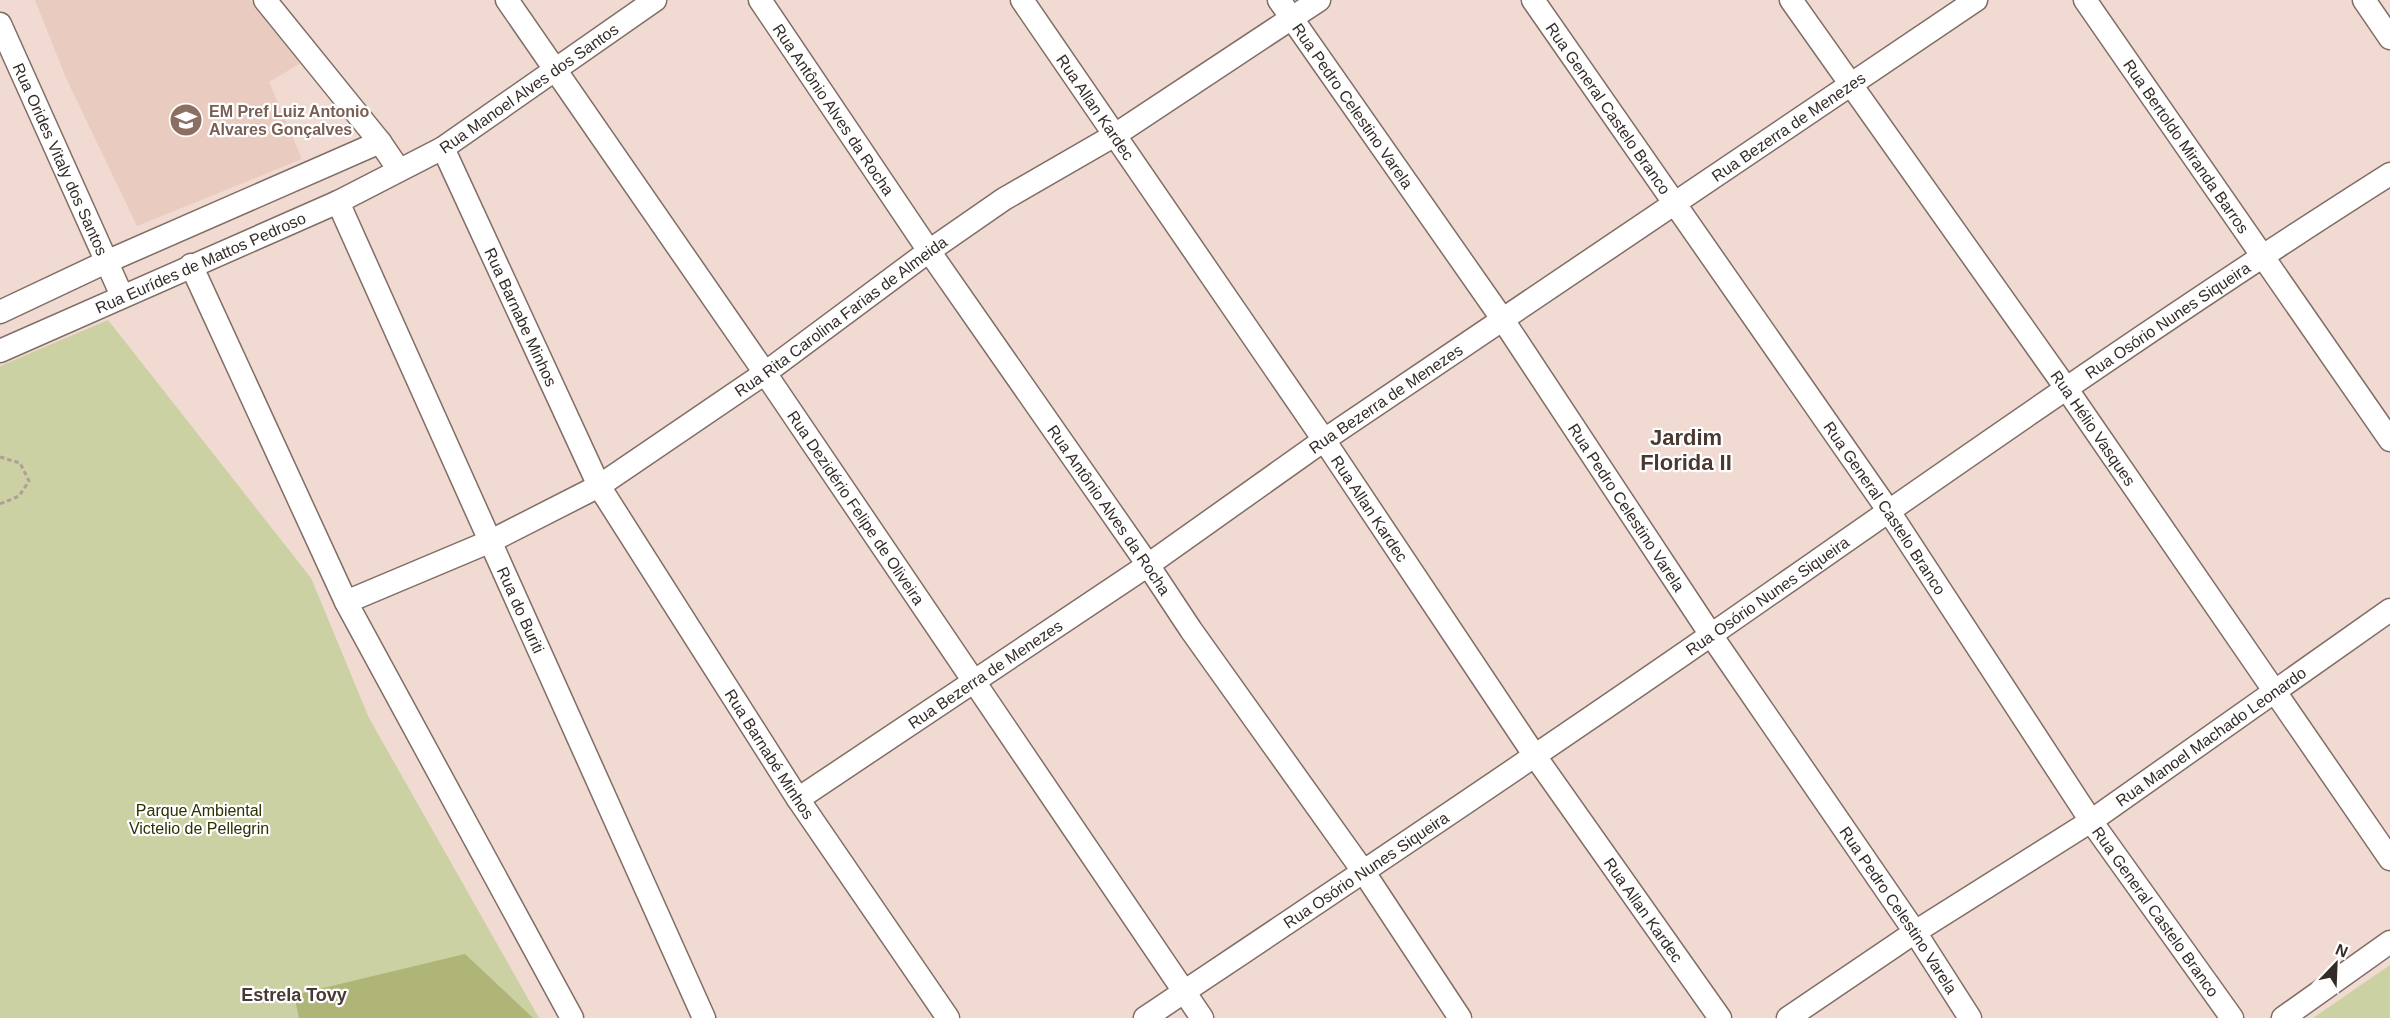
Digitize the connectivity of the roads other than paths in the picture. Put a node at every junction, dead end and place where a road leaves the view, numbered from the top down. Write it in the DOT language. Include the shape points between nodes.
graph roads {
  1 [pos="265,0"];
  2 [pos="507,0"];
  3 [pos="655,0"];
  4 [pos="760,0"];
  5 [pos="1022,0"];
  6 [pos="1279,0"];
  7 [pos="1319,0"];
  8 [pos="1533,0"];
  9 [pos="1791,0"];
  10 [pos="1976,0"];
  11 [pos="2085,0"];
  12 [pos="2364,0"];
  13 [pos="1292,19"];
  14 [pos="0,24"];
  15 [pos="2390,38"];
  16 [pos="555,69"];
  17 [pos="1849,85"];
  18 [pos="1115,135"];
  19 [pos="380,142"];
  20 [pos="443,148"];
  21 [pos="399,170"];
  22 [pos="2390,174"];
  23 [pos="338,202"];
  24 [pos="1673,204"];
  25 [pos="929,251"];
  26 [pos="2262,255"];
  27 [pos="106,262"];
  28 [pos="192,265"];
  29 [pos="122,296"];
  30 [pos="0,312"];
  31 [pos="1503,320"];
  32 [pos="0,351"];
  33 [pos="765,372"];
  34 [pos="2066,388"];
  35 [pos="1324,440"];
  36 [pos="2390,440"];
  37 [pos="599,486"];
  38 [pos="1888,510"];
  39 [pos="491,541"];
  40 [pos="1148,565"];
  41 [pos="346,602"];
  42 [pos="2390,610"];
  43 [pos="1710,635"];
  44 [pos="974,682"];
  45 [pos="2274,691"];
  46 [pos="1535,756"];
  47 [pos="798,799"];
  48 [pos="2091,821"];
  49 [pos="2390,859"];
  50 [pos="1363,871"];
  51 [pos="1915,932"];
  52 [pos="2390,942"];
  53 [pos="1184,992"];
  54 [pos="572,1018"];
  55 [pos="703,1018"];
  56 [pos="948,1018"];
  57 [pos="1145,1018"];
  58 [pos="1202,1018"];
  59 [pos="1460,1018"];
  60 [pos="1720,1018"];
  61 [pos="1788,1018"];
  62 [pos="1970,1018"];
  63 [pos="2232,1018"];
  64 [pos="2283,1018"];
  1 -- 19 [label="street"];
  2 -- 16 [label="street, Rua Dezidério Felipe de Oliveira"];
  3 -- 16 [label="street, Rua Manoel Alves dos Santos"];
  4 -- 25 [label="street, Rua Antônio Alves da Rocha"];
  5 -- 18 [label="street, Rua Allan Kardec"];
  6 -- 13 [label="street, Rua Pedro Celestino Varela"];
  7 -- 13 [label="street, Rua Rita Carolina Farias de Almeida"];
  8 -- 24 [label="street, Rua General Castelo Branco"];
  9 -- 17 [label="street, Rua Hélio Vasques"];
  10 -- 17 [label="street, Rua Bezerra de Menezes"];
  11 -- 26 [label="street, Rua Bertoldo Miranda Barros"];
  12 -- 15 [label="street"];
  13 -- 18 [label="street, Rua Rita Carolina Farias de Almeida"];
  13 -- 31 [label="street, Rua Pedro Celestino Varela"];
  14 -- 27 [label="street, Rua Orides Vitaly dos Santos"];
  16 -- 20 [label="street, Rua Manoel Alves dos Santos"];
  16 -- 33 [label="street, Rua Dezidério Felipe de Oliveira"];
  17 -- 24 [label="street, Rua Bezerra de Menezes"];
  17 -- 34 [label="street, Rua Hélio Vasques"];
  18 -- 25 [label="street, Rua Rita Carolina Farias de Almeida" via="1004,199"];
  18 -- 35 [label="street, Rua Allan Kardec"];
  19 -- 21 [label="street"];
  19 -- 27 [label="street"];
  20 -- 21 [label="street, Rua Manoel Alves dos Santos"];
  20 -- 37 [label="street, Rua Barnabe Minhos"];
  21 -- 23 [label="street, Rua Eurídes de Mattos Pedroso"];
  22 -- 26 [label="street, Rua Osório Nunes Siqueira"];
  23 -- 28 [label="street, Rua Eurídes de Mattos Pedroso"];
  23 -- 39 [label="street, Rua do Buriti"];
  24 -- 31 [label="street, Rua Bezerra de Menezes"];
  24 -- 38 [label="street, Rua General Castelo Branco"];
  25 -- 33 [label="street, Rua Rita Carolina Farias de Almeida"];
  25 -- 40 [label="street, Rua Antônio Alves da Rocha"];
  26 -- 34 [label="street, Rua Osório Nunes Siqueira"];
  26 -- 36 [label="street, Rua Bertoldo Miranda Barros"];
  27 -- 29 [label="street, Rua Orides Vitaly dos Santos"];
  27 -- 30 [label="street"];
  28 -- 29 [label="street, Rua Eurídes de Mattos Pedroso"];
  28 -- 41 [label="street"];
  29 -- 32 [label="street, Rua Eurídes de Mattos Pedroso"];
  31 -- 35 [label="street, Rua Bezerra de Menezes"];
  31 -- 43 [label="street, Rua Pedro Celestino Varela"];
  33 -- 37 [label="street, Rua Rita Carolina Farias de Almeida"];
  33 -- 44 [label="street, Rua Dezidério Felipe de Oliveira"];
  34 -- 38 [label="street, Rua Osório Nunes Siqueira"];
  34 -- 45 [label="street, Rua Hélio Vasques"];
  35 -- 40 [label="street, Rua Bezerra de Menezes"];
  35 -- 46 [label="street, Rua Allan Kardec"];
  37 -- 39 [label="street, Rua Rita Carolina Farias de Almeida"];
  37 -- 47 [label="street, Rua Barnabé Minhos"];
  38 -- 43 [label="street, Rua Osório Nunes Siqueira"];
  38 -- 48 [label="street, Rua General Castelo Branco"];
  39 -- 41 [label="street, Rua Rita Carolina Farias de Almeida"];
  39 -- 55 [label="street, Rua do Buriti"];
  40 -- 44 [label="street, Rua Bezerra de Menezes"];
  40 -- 50 [label="street, Rua Antônio Alves da Rocha"];
  41 -- 54 [label="street"];
  42 -- 45 [label="street, Rua Manoel Machado Leonardo"];
  43 -- 46 [label="street, Rua Osório Nunes Siqueira"];
  43 -- 51 [label="street, Rua Pedro Celestino Varela"];
  44 -- 47 [label="street, Rua Bezerra de Menezes"];
  44 -- 53 [label="street, Rua Dezidério Felipe de Oliveira"];
  45 -- 48 [label="street, Rua Manoel Machado Leonardo"];
  45 -- 49 [label="street, Rua Hélio Vasques"];
  46 -- 50 [label="street, Rua Osório Nunes Siqueira"];
  46 -- 60 [label="street, Rua Allan Kardec"];
  47 -- 56 [label="street, Rua Barnabé Minhos"];
  48 -- 51 [label="street, Rua Manoel Machado Leonardo"];
  48 -- 63 [label="street, Rua General Castelo Branco"];
  50 -- 53 [label="street, Rua Osório Nunes Siqueira"];
  50 -- 59 [label="street, Rua Antônio Alves da Rocha"];
  51 -- 61 [label="street, Rua Manoel Machado Leonardo"];
  51 -- 62 [label="street, Rua Pedro Celestino Varela"];
  52 -- 64 [label="street"];
  53 -- 57 [label="street, Rua Osório Nunes Siqueira"];
  53 -- 58 [label="street, Rua Dezidério Felipe de Oliveira"];
}
